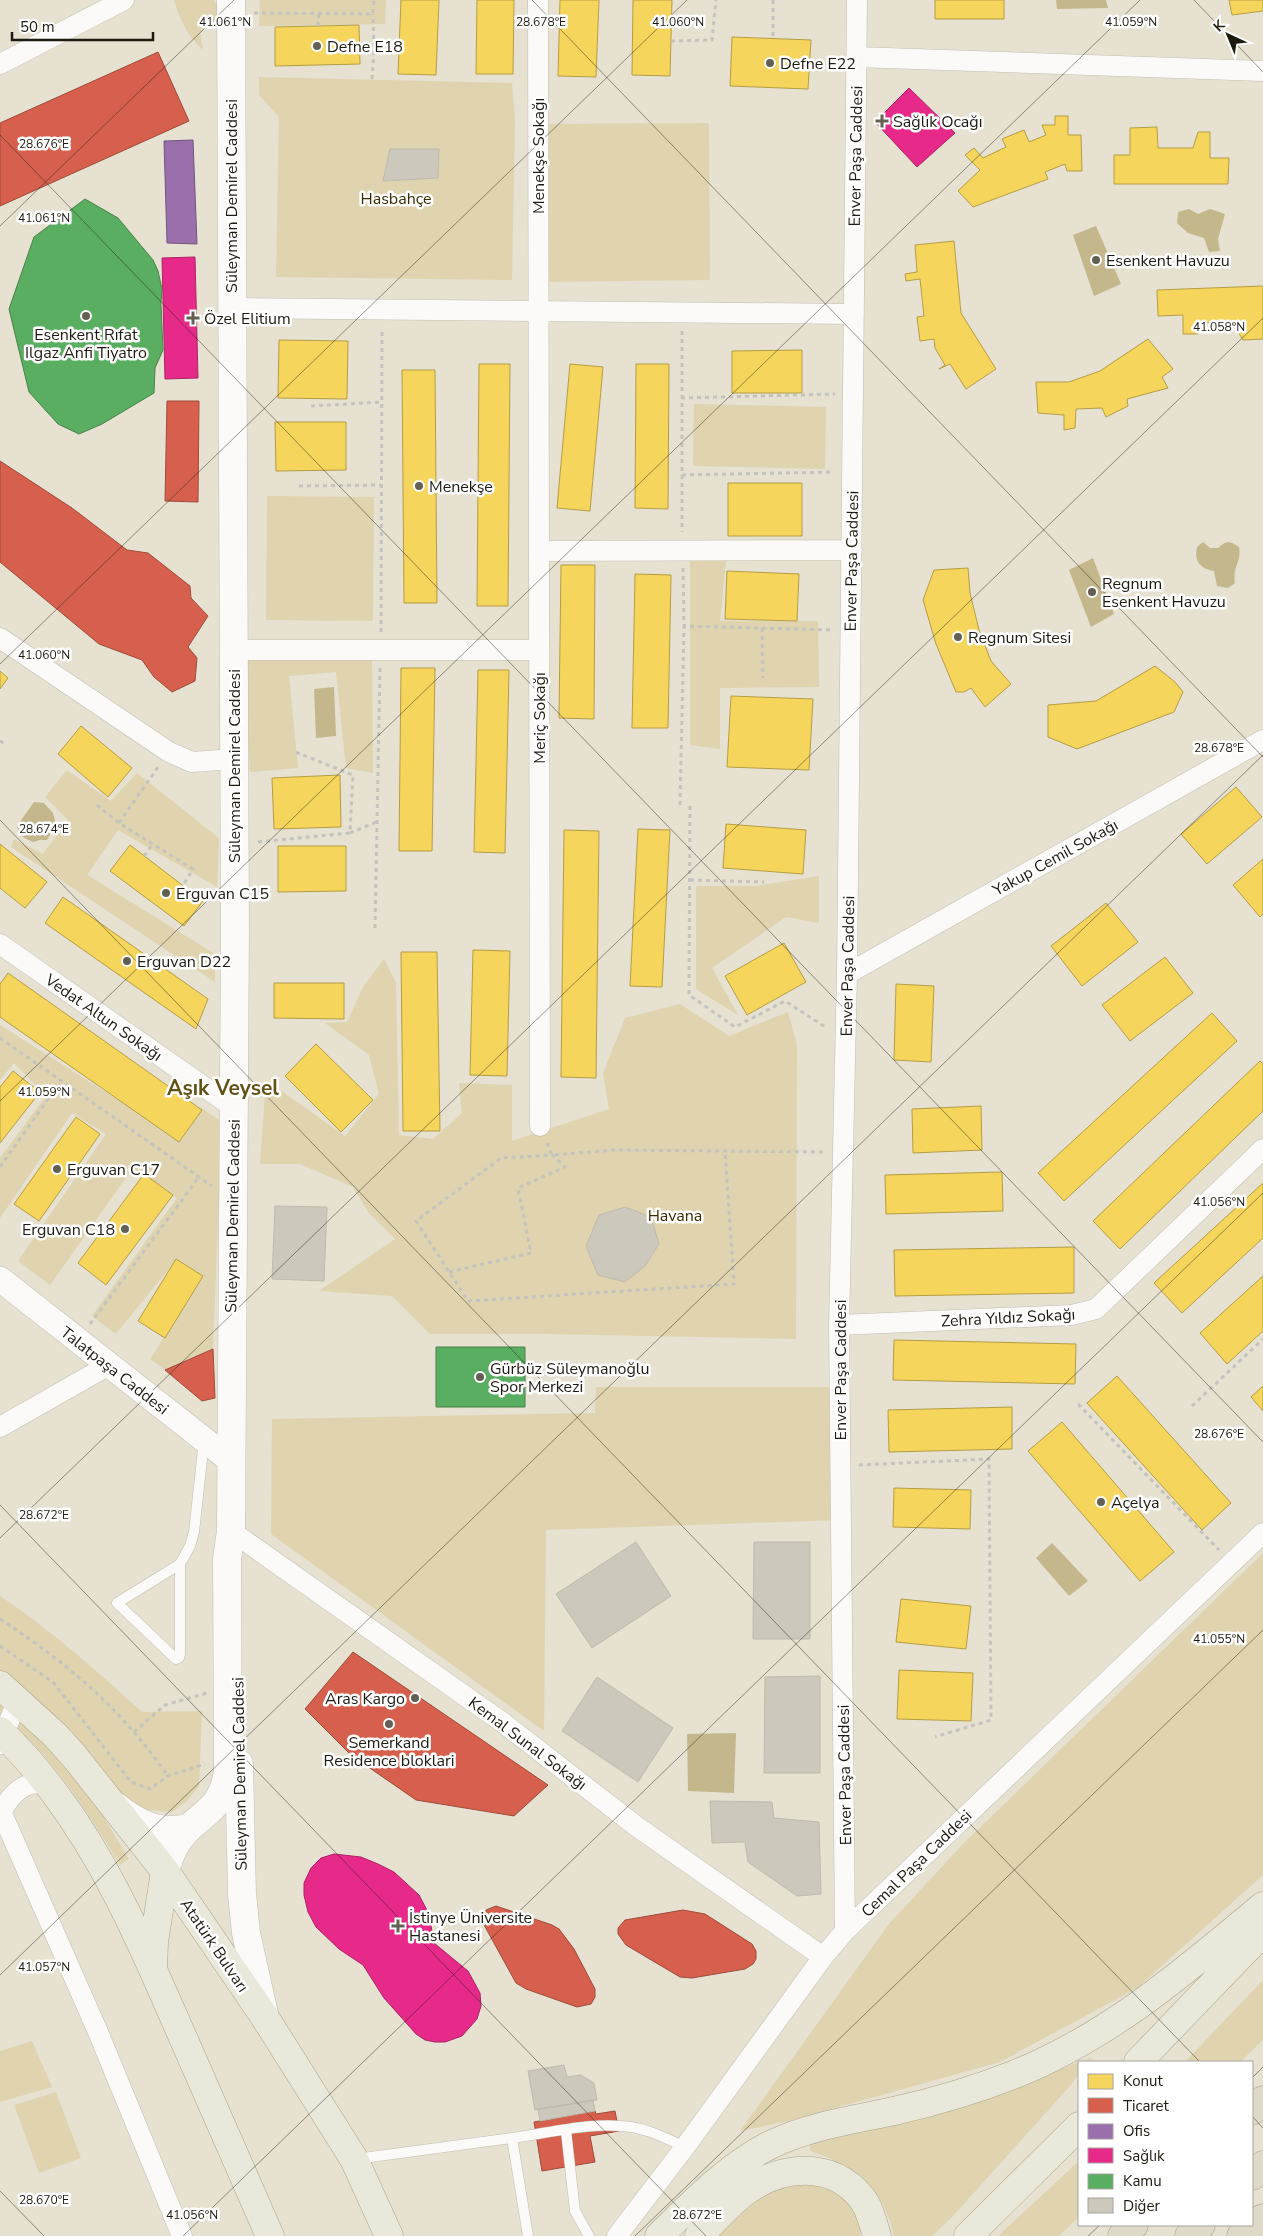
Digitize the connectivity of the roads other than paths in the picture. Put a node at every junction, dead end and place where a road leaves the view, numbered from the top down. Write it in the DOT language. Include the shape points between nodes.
graph roads {
  1 [pos="124,0"];
  2 [pos="538,0"];
  3 [pos="857,0"];
  4 [pos="230,7"];
  5 [pos="856,57"];
  6 [pos="0,64"];
  7 [pos="1263,70"];
  8 [pos="231,308"];
  9 [pos="538,311"];
  10 [pos="854,314"];
  11 [pos="852,550"];
  12 [pos="539,551"];
  13 [pos="0,638"];
  14 [pos="233,650"];
  15 [pos="539,650"];
  16 [pos="1263,740"];
  17 [pos="234,759"];
  18 [pos="0,944"];
  19 [pos="848,974"];
  20 [pos="233,1107"];
  21 [pos="540,1126"];
  22 [pos="1263,1150"];
  23 [pos="0,1279"];
  24 [pos="839,1325"];
  25 [pos="109,1365"];
  26 [pos="0,1427"];
  27 [pos="204,1440"];
  28 [pos="230,1460"];
  29 [pos="231,1532"];
  30 [pos="1263,1533"];
  31 [pos="180,1564"];
  32 [pos="9,1692"];
  33 [pos="1,1737"];
  34 [pos="49,1785"];
  35 [pos="115,1806"];
  36 [pos="1,1811"];
  37 [pos="189,1828"];
  38 [pos="165,1872"];
  39 [pos="1263,1906"];
  40 [pos="845,1931"];
  41 [pos="1263,1932"];
  42 [pos="823,1957"];
  43 [pos="153,1969"];
  44 [pos="264,2016"];
  45 [pos="1139,2061"];
  46 [pos="1263,2100"];
  47 [pos="1253,2110"];
  48 [pos="1078,2127"];
  49 [pos="566,2131"];
  50 [pos="512,2138"];
  51 [pos="685,2148"];
  52 [pos="354,2159"];
  53 [pos="1263,2165"];
  54 [pos="1253,2175"];
  55 [pos="1263,2218"];
  56 [pos="1133,2226"];
  57 [pos="1200,2226"];
  58 [pos="182,2236"];
  59 [pos="270,2236"];
  60 [pos="389,2236"];
  61 [pos="403,2236"];
  62 [pos="528,2236"];
  63 [pos="589,2236"];
  64 [pos="617,2236"];
  65 [pos="659,2236"];
  66 [pos="699,2236"];
  67 [pos="877,2236"];
  68 [pos="968,2236"];
  69 [pos="1122,2236"];
  70 [pos="1189,2236"];
  71 [pos="1241,2236"];
  1 -- 6 [label="street"];
  2 -- 9 [label="street, Menekşe Sokağı"];
  3 -- 5 [label="street, Enver Paşa Caddesi"];
  4 -- 8 [label="main road, Süleyman Demirel Caddesi"];
  5 -- 7 [label="street"];
  5 -- 10 [label="street, Enver Paşa Caddesi"];
  8 -- 9 [label="street"];
  8 -- 14 [label="main road, Süleyman Demirel Caddesi"];
  9 -- 10 [label="street"];
  9 -- 12 [label="street, Meriç Sokağı"];
  10 -- 11 [label="street, Enver Paşa Caddesi"];
  11 -- 12 [label="street"];
  11 -- 19 [label="street, Enver Paşa Caddesi"];
  12 -- 15 [label="street, Meriç Sokağı"];
  13 -- 17 [label="street" via="169,752 192,762"];
  14 -- 15 [label="street"];
  14 -- 17 [label="main road, Süleyman Demirel Caddesi"];
  15 -- 21 [label="street, Meriç Sokağı"];
  16 -- 19 [label="street, Yakup Cemil Sokağı"];
  17 -- 20 [label="main road, Süleyman Demirel Caddesi"];
  18 -- 20 [label="street, Vedat Altun Sokağı"];
  19 -- 24 [label="street, Enver Paşa Caddesi"];
  20 -- 28 [label="main road, Süleyman Demirel Caddesi"];
  22 -- 24 [label="street, Zehra Yıldız Sokağı" via="1096,1309 1072,1315"];
  23 -- 25 [label="street, Talatpaşa Caddesi"];
  24 -- 40 [label="street, Enver Paşa Caddesi"];
  25 -- 26 [label="street"];
  25 -- 27 [label="street, Talatpaşa Caddesi"];
  27 -- 28 [label="street, Talatpaşa Caddesi"];
  27 -- 31 [label="lane" via="194,1532"];
  28 -- 29 [label="main road, Süleyman Demirel Caddesi"];
  29 -- 37 [label="main road, Süleyman Demirel Caddesi" via="227,1559 226,1781 218,1801"];
  29 -- 42 [label="street, Kemal Sunal Sokağı" via="502,1722 636,1826"];
  29 -- 44 [label="main road, Süleyman Demirel Caddesi" via="235,1557 242,1894 253,1970"];
  30 -- 40 [label="street, Cemal Paşa Caddesi"];
  31 -- 31 [label="lane" via="117,1604 176,1659 180,1655"];
  32 -- 33 [label="street"];
  32 -- 35 [label="main road, Atatürk Bulvarı" via="55,1735"];
  33 -- 34 [label="main road"];
  34 -- 36 [label="street" via="36,1783 20,1788"];
  34 -- 43 [label="main road" via="100,1861"];
  35 -- 37 [label="main road" via="130,1818 158,1830"];
  35 -- 38 [label="main road, Atatürk Bulvarı"];
  36 -- 58 [label="street" via="98,2032"];
  37 -- 38 [label="main road, Süleyman Demirel Caddesi" via="173,1848"];
  38 -- 43 [label="main road"];
  38 -- 44 [label="main road, Atatürk Bulvarı"];
  39 -- 65 [label="main road" via="1174,1980 1094,2035 1014,2075 913,2106 816,2128 770,2145 710,2187"];
  40 -- 42 [label="street, Cemal Paşa Caddesi"];
  41 -- 45 [label="main road"];
  42 -- 51 [label="street, Cemal Paşa Caddesi"];
  43 -- 59 [label="main road"];
  44 -- 52 [label="main road, Atatürk Bulvarı"];
  46 -- 47 [label="highway"];
  48 -- 68 [label="main road"];
  49 -- 50 [label="lane"];
  49 -- 51 [label="lane" via="608,2125 633,2127"];
  49 -- 63 [label="lane" via="575,2211"];
  50 -- 52 [label="lane"];
  50 -- 62 [label="lane"];
  51 -- 64 [label="street, Cemal Paşa Caddesi"];
  52 -- 60 [label="main road, Atatürk Bulvarı"];
  52 -- 61 [label="main road"];
  53 -- 54 [label="highway"];
  55 -- 71 [label="highway"];
  56 -- 69 [label="highway"];
  57 -- 70 [label="highway"];
  66 -- 67 [label="main road" via="746,2191 781,2173 814,2170 844,2182 861,2198 872,2217"];
}
